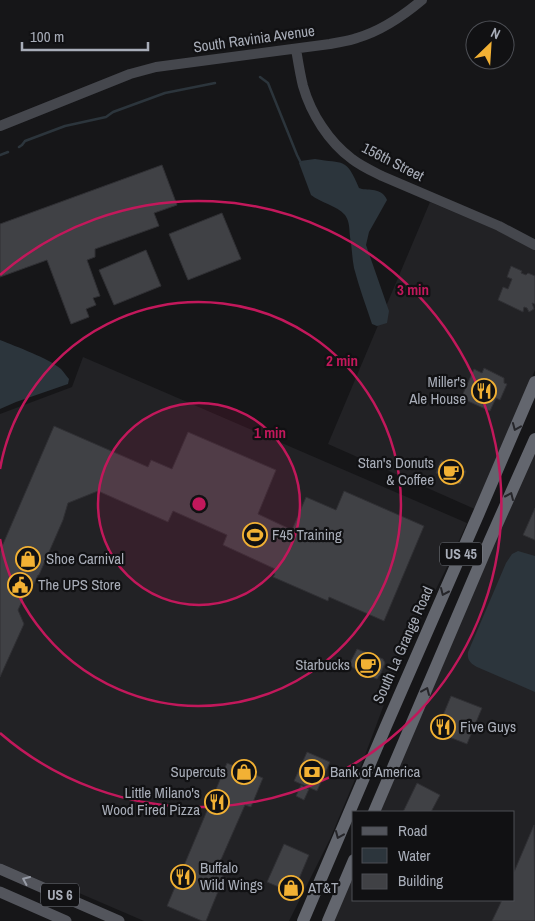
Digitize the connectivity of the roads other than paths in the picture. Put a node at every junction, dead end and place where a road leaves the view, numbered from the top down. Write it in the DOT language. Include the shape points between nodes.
graph roads {
  1 [pos="422,0"];
  2 [pos="296,49"];
  3 [pos="0,126"];
  4 [pos="535,245"];
  5 [pos="535,382"];
  6 [pos="535,439"];
  7 [pos="374,811"];
  8 [pos="352,865"];
  9 [pos="0,869"];
  10 [pos="0,892"];
  11 [pos="66,921"];
  12 [pos="119,921"];
  13 [pos="302,921"];
  14 [pos="328,921"];
  1 -- 2 [label="street, South Ravinia Avenue" via="380,29 358,38"];
  2 -- 3 [label="street, South Ravinia Avenue" via="156,67 130,74"];
  2 -- 4 [label="street, 156th Street" via="304,88 314,114 323,129 351,158 382,176 499,226"];
  5 -- 13 [label="highway, South La Grange Road / US 45, one-way"];
  7 -- 6 [label="highway, US 45, one-way"];
  8 -- 14 [label="highway"];
  12 -- 9 [label="main road, US 6, one-way"];
  10 -- 11 [label="main road, US 6"];
}
